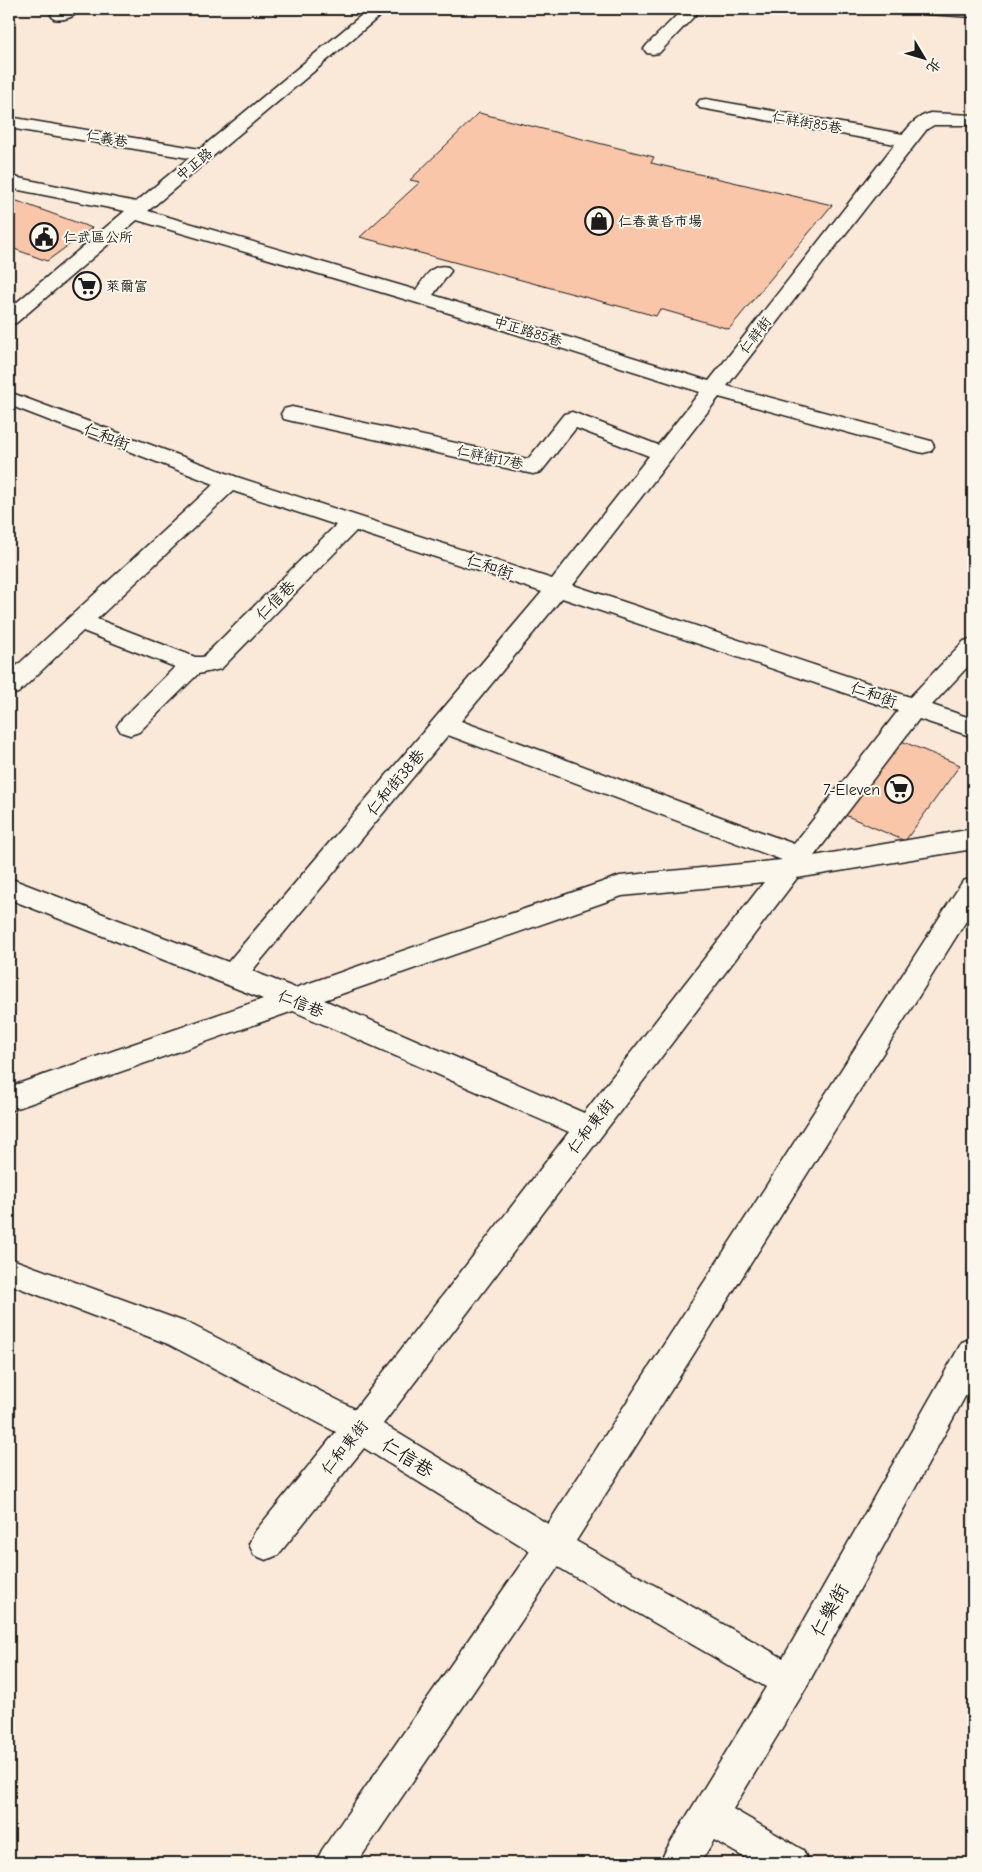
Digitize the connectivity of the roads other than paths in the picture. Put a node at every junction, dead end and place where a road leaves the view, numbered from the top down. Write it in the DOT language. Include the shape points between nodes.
graph roads {
  1 [pos="379,9"];
  2 [pos="692,9"];
  3 [pos="928,9"];
  4 [pos="973,12"];
  5 [pos="653,49"];
  6 [pos="706,104"];
  7 [pos="973,120"];
  8 [pos="9,122"];
  9 [pos="908,141"];
  10 [pos="205,155"];
  11 [pos="9,182"];
  12 [pos="136,210"];
  13 [pos="440,271"];
  14 [pos="421,298"];
  15 [pos="9,319"];
  16 [pos="713,388"];
  17 [pos="9,398"];
  18 [pos="292,414"];
  19 [pos="923,446"];
  20 [pos="663,454"];
  21 [pos="229,482"];
  22 [pos="352,522"];
  23 [pos="558,588"];
  24 [pos="80,621"];
  25 [pos="973,647"];
  26 [pos="192,665"];
  27 [pos="9,687"];
  28 [pos="914,708"];
  29 [pos="444,724"];
  30 [pos="130,726"];
  31 [pos="973,728"];
  32 [pos="973,839"];
  33 [pos="794,863"];
  34 [pos="9,888"];
  35 [pos="973,888"];
  36 [pos="232,976"];
  37 [pos="293,999"];
  38 [pos="9,1099"];
  39 [pos="588,1128"];
  40 [pos="9,1271"];
  41 [pos="973,1352"];
  42 [pos="360,1428"];
  43 [pos="266,1544"];
  44 [pos="553,1546"];
  45 [pos="790,1681"];
  46 [pos="708,1815"];
  47 [pos="335,1863"];
  48 [pos="678,1863"];
  49 [pos="790,1863"];
  1 -- 10 [label="street, 中正路"];
  2 -- 5 [label="street"];
  3 -- 4 [label="street"];
  6 -- 9 [label="street, 仁祥街85巷"];
  7 -- 9 [label="street, 仁祥街" via="930,119 920,125"];
  8 -- 10 [label="street, 仁義巷"];
  9 -- 16 [label="street, 仁祥街"];
  10 -- 12 [label="street, 中正路"];
  11 -- 12 [label="street, 中正路85巷"];
  12 -- 14 [label="street, 中正路85巷"];
  12 -- 15 [label="street, 中正路"];
  13 -- 14 [label="street"];
  14 -- 16 [label="street, 中正路85巷"];
  16 -- 19 [label="street, 中正路85巷"];
  16 -- 20 [label="street, 仁祥街"];
  17 -- 21 [label="street, 仁和街"];
  18 -- 20 [label="street, 仁祥街17巷" via="533,467 572,420"];
  20 -- 23 [label="street, 仁祥街"];
  21 -- 22 [label="street, 仁和街"];
  21 -- 24 [label="street"];
  22 -- 23 [label="street, 仁和街"];
  22 -- 26 [label="street, 仁信巷" via="220,657 202,666"];
  23 -- 28 [label="street, 仁和街"];
  23 -- 29 [label="street, 仁和街38巷"];
  24 -- 26 [label="street"];
  24 -- 27 [label="street"];
  25 -- 28 [label="street, 仁和東街"];
  26 -- 30 [label="street"];
  28 -- 31 [label="street, 仁和街"];
  28 -- 33 [label="street, 仁和東街"];
  29 -- 33 [label="street"];
  29 -- 36 [label="street, 仁和街38巷"];
  32 -- 33 [label="street"];
  33 -- 37 [label="street" via="620,886"];
  33 -- 39 [label="street, 仁和東街"];
  34 -- 36 [label="street, 仁信巷"];
  35 -- 44 [label="street"];
  36 -- 37 [label="street, 仁信巷"];
  37 -- 38 [label="street"];
  37 -- 39 [label="street, 仁信巷"];
  39 -- 42 [label="street, 仁和東街"];
  40 -- 42 [label="street, 仁信巷" via="179,1334"];
  41 -- 45 [label="street, 仁樂街"];
  42 -- 43 [label="street, 仁和東街"];
  42 -- 44 [label="street, 仁信巷"];
  44 -- 45 [label="street, 仁信巷"];
  44 -- 47 [label="street"];
  45 -- 46 [label="street, 仁樂街"];
  46 -- 48 [label="street, 仁樂街"];
  46 -- 49 [label="street"];
}
